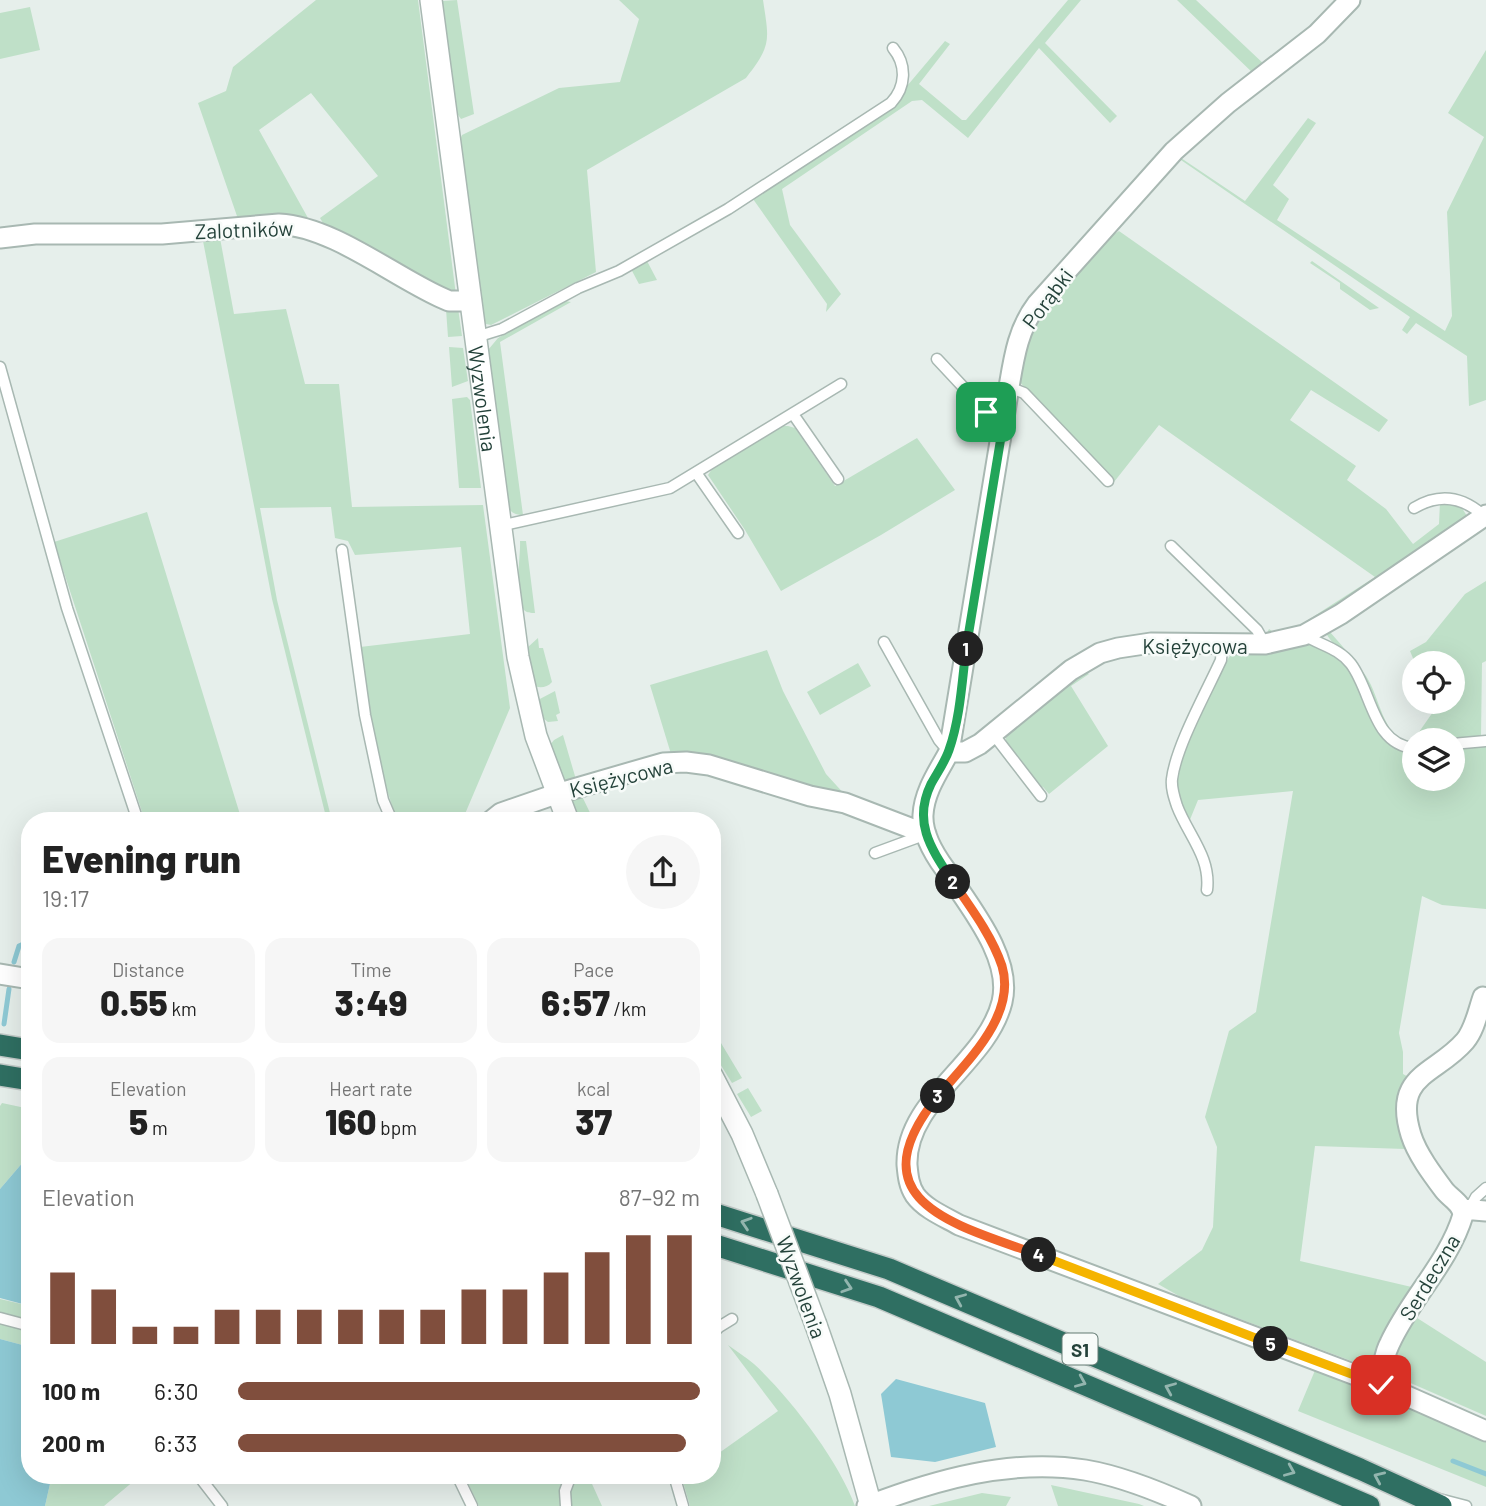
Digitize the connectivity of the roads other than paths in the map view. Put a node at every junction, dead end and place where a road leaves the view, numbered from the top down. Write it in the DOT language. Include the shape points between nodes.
graph roads {
  1 [pos="432,0"];
  2 [pos="1350,0"];
  3 [pos="893,48"];
  4 [pos="0,238"];
  5 [pos="471,301"];
  6 [pos="475,337"];
  7 [pos="937,359"];
  8 [pos="0,367"];
  9 [pos="841,384"];
  10 [pos="1009,387"];
  11 [pos="793,414"];
  12 [pos="1003,425"];
  13 [pos="697,474"];
  14 [pos="838,480"];
  15 [pos="1108,481"];
  16 [pos="1413,508"];
  17 [pos="1485,515"];
  18 [pos="500,526"];
  19 [pos="738,533"];
  20 [pos="1171,546"];
  21 [pos="342,550"];
  22 [pos="1304,635"];
  23 [pos="884,642"];
  24 [pos="1265,644"];
  25 [pos="1222,645"];
  26 [pos="994,735"];
  27 [pos="1486,741"];
  28 [pos="1465,743"];
  29 [pos="1402,747"];
  30 [pos="949,752"];
  31 [pos="556,794"];
  32 [pos="1041,796"];
  33 [pos="135,812"];
  34 [pos="388,812"];
  35 [pos="505,812"];
  36 [pos="564,812"];
  37 [pos="926,834"];
  38 [pos="875,853"];
  39 [pos="1207,890"];
  40 [pos="0,974"];
  41 [pos="21,978"];
  42 [pos="1483,997"];
  43 [pos="0,1045"];
  44 [pos="21,1048"];
  45 [pos="0,1075"];
  46 [pos="21,1078"];
  47 [pos="721,1093"];
  48 [pos="1486,1188"];
  49 [pos="1473,1209"];
  50 [pos="721,1216"];
  51 [pos="721,1247"];
  52 [pos="0,1318"];
  53 [pos="732,1319"];
  54 [pos="21,1324"];
  55 [pos="721,1326"];
  56 [pos="1381,1385"];
  57 [pos="1486,1431"];
  58 [pos="205,1484"];
  59 [pos="461,1484"];
  60 [pos="568,1484"];
  61 [pos="677,1484"];
  62 [pos="1411,1491"];
  63 [pos="870,1505"];
  64 [pos="222,1506"];
  65 [pos="472,1506"];
  66 [pos="566,1506"];
  67 [pos="683,1506"];
  68 [pos="1191,1506"];
  69 [pos="1369,1506"];
  70 [pos="1441,1506"];
  71 [pos="1466,1506"];
  1 -- 5 [label="street, Wyzwolenia"];
  2 -- 10 [label="street, Porąbki" via="1317,34 1182,143 1037,304 1020,334"];
  3 -- 6 [label="lane" via="900,56 903,76 899,94 891,103 727,209 619,271 490,335"];
  4 -- 5 [label="street, Zalotników" via="292,224 323,234 440,298"];
  5 -- 6 [label="street, Wyzwolenia"];
  6 -- 18 [label="street, Wyzwolenia"];
  7 -- 12 [label="lane"];
  8 -- 33 [label="lane" via="67,608"];
  9 -- 11 [label="lane"];
  10 -- 12 [label="street, Porąbki"];
  10 -- 15 [label="lane" via="1024,393"];
  11 -- 13 [label="lane"];
  11 -- 14 [label="lane"];
  12 -- 30 [label="street, Porąbki"];
  13 -- 18 [label="lane" via="658,492"];
  13 -- 19 [label="lane"];
  16 -- 17 [label="lane" via="1434,499 1456,499"];
  17 -- 22 [label="street, Księżycowa"];
  18 -- 31 [label="street, Wyzwolenia" via="521,674"];
  20 -- 24 [label="lane" via="1257,630"];
  21 -- 34 [label="lane" via="365,715"];
  22 -- 24 [label="street, Księżycowa"];
  22 -- 29 [label="lane" via="1342,654 1359,678 1379,724"];
  23 -- 30 [label="lane"];
  24 -- 25 [label="street, Księżycowa"];
  25 -- 26 [label="street, Księżycowa" via="1151,643 1100,653 1071,670"];
  25 -- 39 [label="lane" via="1222,660 1172,780 1178,808 1206,864"];
  26 -- 30 [label="street, Księżycowa" via="965,752"];
  26 -- 32 [label="lane"];
  27 -- 28 [label="lane"];
  30 -- 37 [label="street" via="927,794"];
  31 -- 35 [label="street"];
  31 -- 36 [label="street, Wyzwolenia"];
  31 -- 37 [label="street, Księżycowa" via="663,763 686,762 845,803"];
  37 -- 38 [label="lane"];
  37 -- 56 [label="street" via="991,942 1004,979 1002,1002 993,1024 911,1135 908,1179 916,1196 959,1225"];
  40 -- 41 [label="street"];
  42 -- 49 [label="street, Serdeczna" via="1467,1039 1420,1077 1407,1103 1415,1146 1445,1191"];
  43 -- 44 [label="highway"];
  45 -- 46 [label="highway"];
  47 -- 63 [label="street, Wyzwolenia, bridge" via="767,1194 816,1325"];
  48 -- 49 [label="lane" via="1476,1197"];
  49 -- 56 [label="street, Serdeczna" via="1390,1343"];
  62 -- 50 [label="highway, S1, one-way" via="889,1269"];
  51 -- 69 [label="highway, S1, one-way" via="879,1297"];
  52 -- 54 [label="lane"];
  53 -- 55 [label="lane"];
  56 -- 57 [label="street"];
  58 -- 64 [label="lane"];
  59 -- 65 [label="lane"];
  60 -- 66 [label="lane"];
  61 -- 67 [label="lane"];
  62 -- 70 [label="highway, S1"];
  62 -- 71 [label="lane"];
  63 -- 68 [label="street" via="950,1478 1023,1466 1086,1470"];
}
